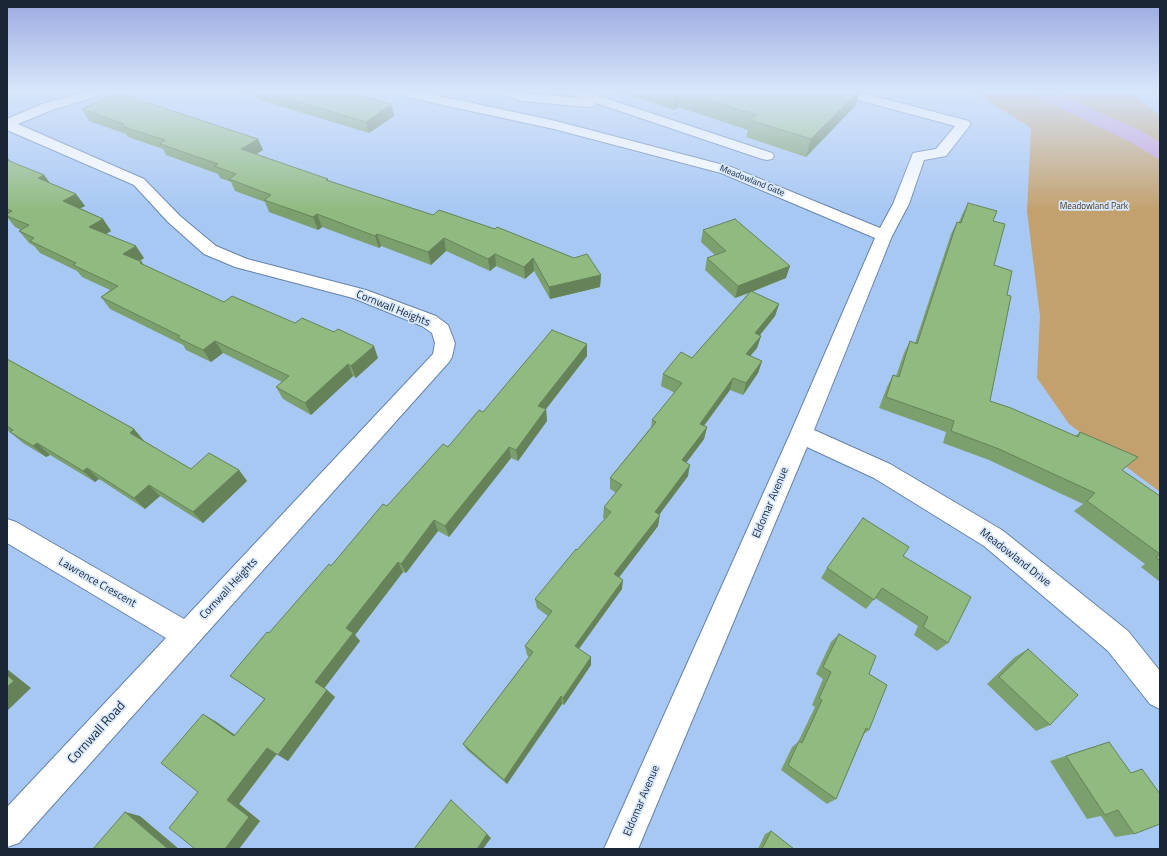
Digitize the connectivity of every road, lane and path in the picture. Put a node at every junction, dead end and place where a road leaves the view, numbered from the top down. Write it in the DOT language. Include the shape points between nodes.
graph roads {
  1 [pos="21,131"];
  2 [pos="578,131"];
  3 [pos="692,131"];
  4 [pos="958,131"];
  5 [pos="767,156"];
  6 [pos="884,236"];
  7 [pos="801,434"];
  8 [pos="7,530"];
  9 [pos="186,635"];
  10 [pos="1160,694"];
  11 [pos="7,832"];
  12 [pos="621,849"];
  1 -- 9 [label="street, Cornwall Heights" via="139,182 210,250 242,263 359,294 429,321 441,330 446,343 442,357"];
  2 -- 6 [label="street, Meadowland Gate" via="726,170"];
  3 -- 5 [label="street"];
  4 -- 6 [label="street, Eldomar Avenue" via="941,153 918,156 901,204"];
  6 -- 7 [label="street, Eldomar Avenue"];
  7 -- 10 [label="street, Meadowland Drive" via="882,471 993,538 1118,641"];
  7 -- 12 [label="street, Eldomar Avenue"];
  8 -- 9 [label="street, Lawrence Crescent"];
  9 -- 11 [label="street, Cornwall Road"];
}
